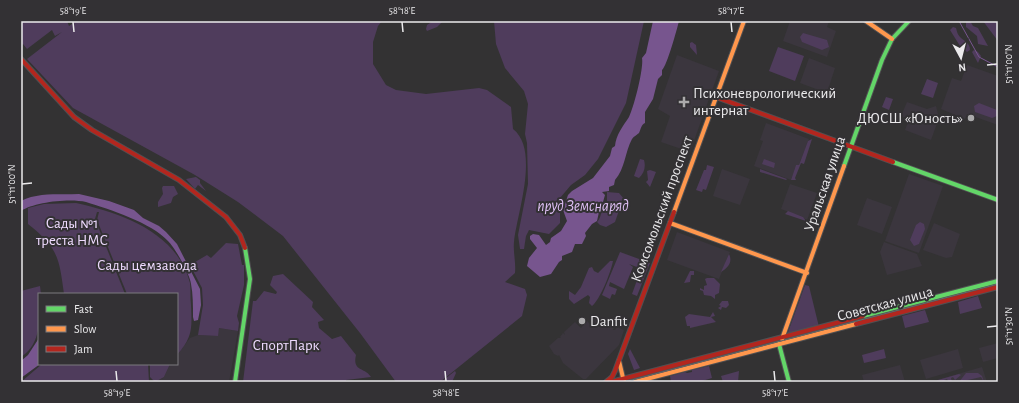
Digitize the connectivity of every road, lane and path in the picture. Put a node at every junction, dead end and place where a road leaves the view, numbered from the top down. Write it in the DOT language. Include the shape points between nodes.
graph roads {
  1 [pos="744,21"];
  2 [pos="866,21"];
  3 [pos="909,21"];
  4 [pos="892,39"];
  5 [pos="21,59"];
  6 [pos="716,97"];
  7 [pos="852,146"];
  8 [pos="998,200"];
  9 [pos="670,223"];
  10 [pos="807,273"];
  11 [pos="998,281"];
  12 [pos="998,287"];
  13 [pos="782,339"];
  14 [pos="779,344"];
  15 [pos="619,359"];
  16 [pos="623,381"];
  17 [pos="235,382"];
  18 [pos="606,382"];
  19 [pos="612,382"];
  20 [pos="636,382"];
  21 [pos="789,382"];
  1 -- 6 [label="street, Комсомольский проспект"];
  2 -- 4 [label="street"];
  3 -- 4 [label="street, Уральская улица"];
  4 -- 7 [label="street, Уральская улица"];
  5 -- 17 [label="street" via="74,117 105,138 179,180 226,217 240,235 245,246 250,279"];
  6 -- 7 [label="street"];
  6 -- 9 [label="street, Комсомольский проспект"];
  7 -- 8 [label="street"];
  7 -- 10 [label="street, Уральская улица"];
  9 -- 10 [label="street"];
  9 -- 15 [label="street, Комсомольский проспект"];
  10 -- 13 [label="street, Уральская улица"];
  11 -- 13 [label="street, Советская улица"];
  12 -- 14 [label="street, Советская улица"];
  13 -- 14 [label="street"];
  13 -- 16 [label="street, Советская улица"];
  14 -- 20 [label="street, Советская улица"];
  14 -- 21 [label="street"];
  15 -- 16 [label="street"];
  15 -- 18 [label="street, Комсомольский проспект" via="612,377"];
  16 -- 19 [label="street, Советская улица"];
}
